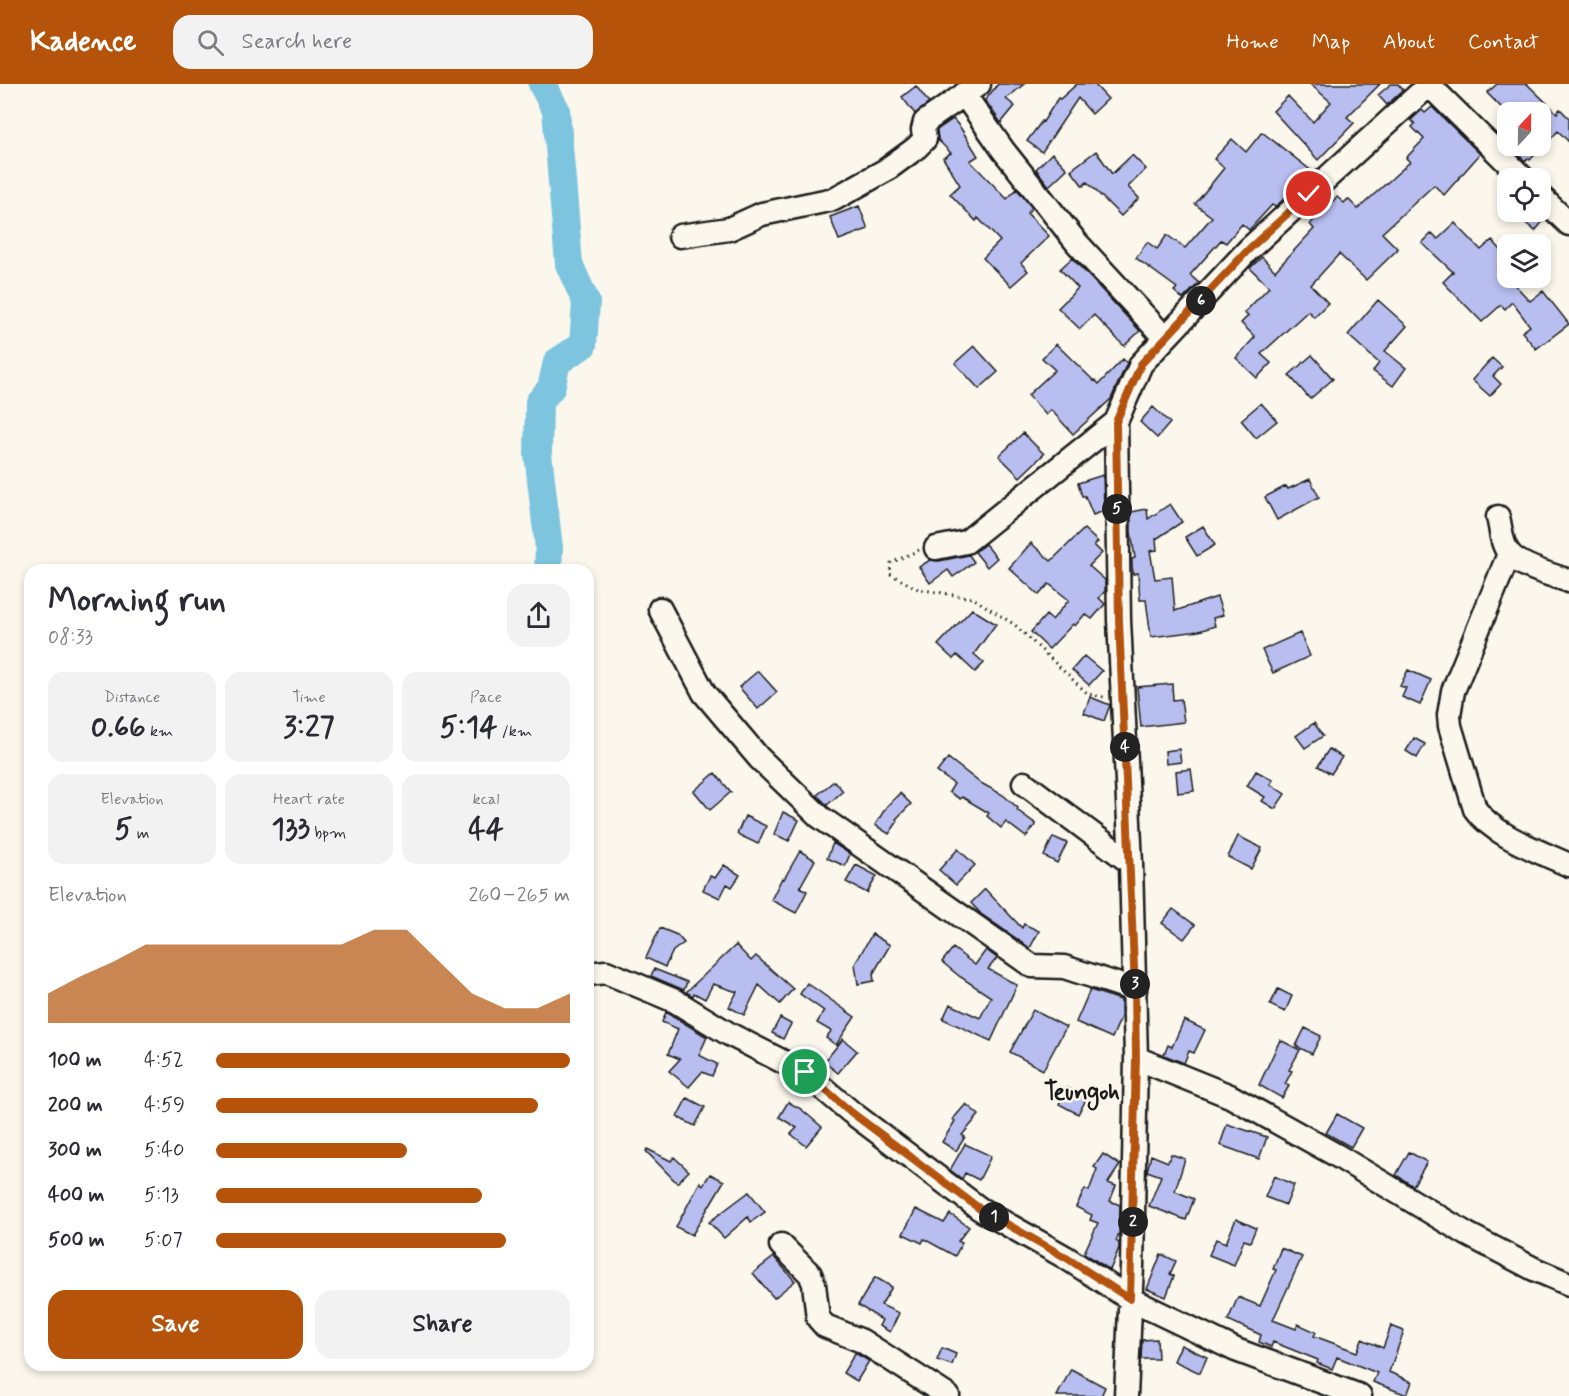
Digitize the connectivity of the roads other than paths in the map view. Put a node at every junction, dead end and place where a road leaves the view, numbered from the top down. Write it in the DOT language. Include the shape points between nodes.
graph roads {
  1 [pos="1429,84"];
  2 [pos="971,89"];
  3 [pos="1513,168"];
  4 [pos="1551,207"];
  5 [pos="1569,224"];
  6 [pos="680,236"];
  7 [pos="1165,338"];
  8 [pos="1116,422"];
  9 [pos="1498,516"];
  10 [pos="936,548"];
  11 [pos="1509,554"];
  12 [pos="1569,581"];
  13 [pos="660,609"];
  14 [pos="1024,783"];
  15 [pos="1131,863"];
  16 [pos="1569,865"];
  17 [pos="594,973"];
  18 [pos="1135,990"];
  19 [pos="1136,1058"];
  20 [pos="781,1245"];
  21 [pos="1569,1284"];
  22 [pos="1130,1299"];
  23 [pos="948,1396"];
  24 [pos="1126,1396"];
  25 [pos="1360,1396"];
  1 -- 3 [label="street"];
  1 -- 7 [label="street" via="1249,249"];
  2 -- 6 [label="street" via="925,122 925,139 916,148 834,199 762,214 729,229"];
  2 -- 7 [label="street" via="1003,150 1077,243"];
  4 -- 5 [label="street"];
  7 -- 8 [label="street" via="1141,364"];
  8 -- 10 [label="street" via="966,542"];
  8 -- 15 [label="street" via="1119,620"];
  9 -- 11 [label="street"];
  11 -- 12 [label="street" via="1523,564"];
  11 -- 16 [label="street" via="1453,692 1450,726 1481,818"];
  13 -- 18 [label="street" via="704,693 759,758 820,817 1032,966 1064,967"];
  14 -- 15 [label="street"];
  15 -- 18 [label="street"];
  17 -- 22 [label="street" via="606,972 675,1001 729,1034 805,1072 851,1112 980,1209"];
  18 -- 19 [label="street"];
  19 -- 21 [label="street" via="1230,1096 1467,1234"];
  19 -- 22 [label="street"];
  20 -- 23 [label="street" via="810,1274 818,1318 825,1326 862,1341"];
  22 -- 24 [label="street"];
  22 -- 25 [label="street" via="1236,1350"];
}
